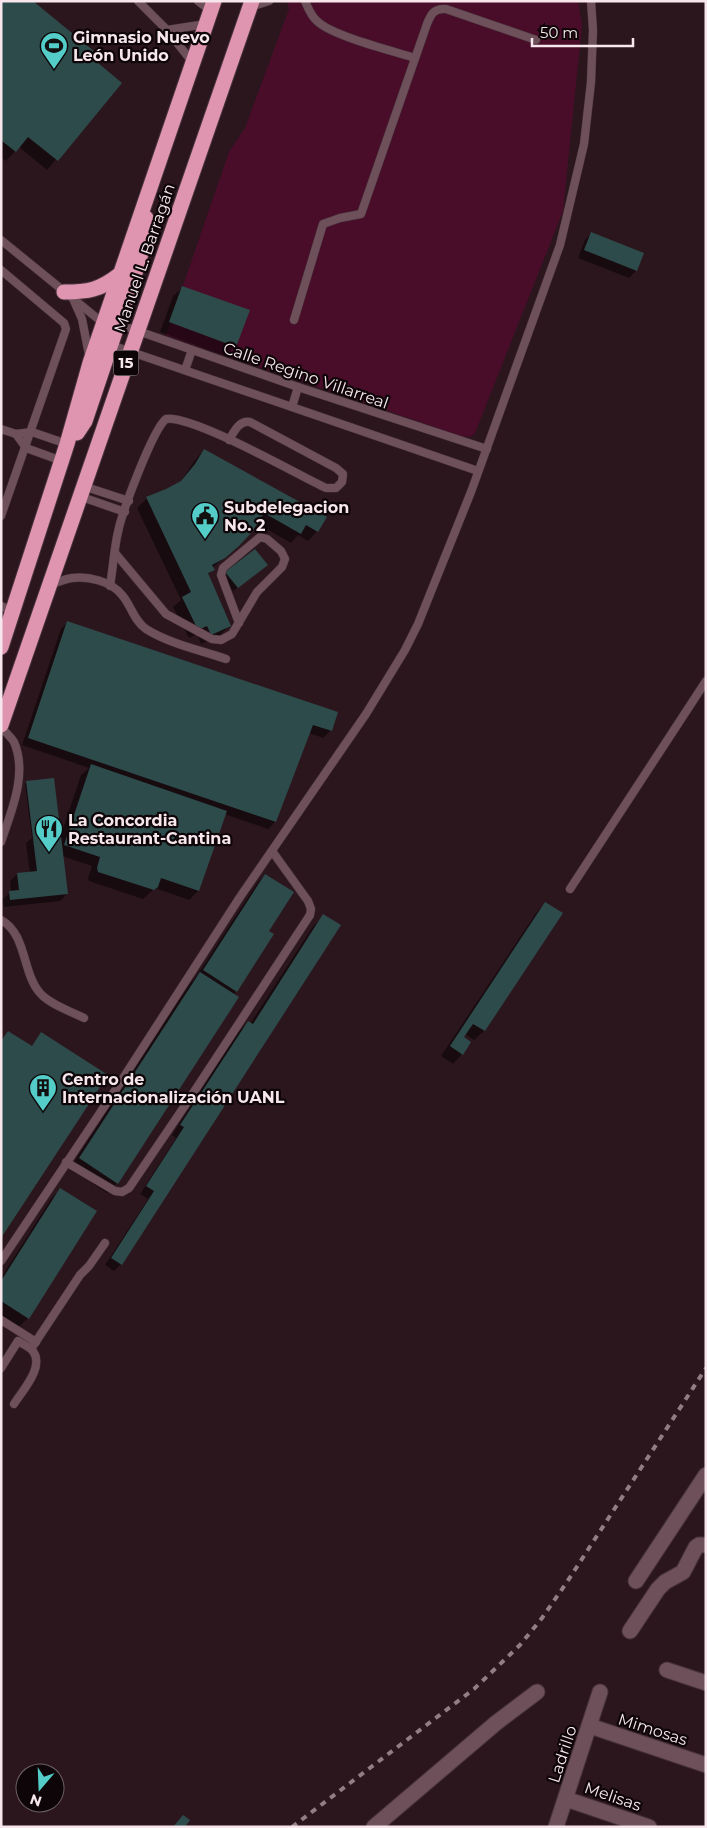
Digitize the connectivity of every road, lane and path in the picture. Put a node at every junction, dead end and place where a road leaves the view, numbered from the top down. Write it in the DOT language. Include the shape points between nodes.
graph roads {
  1 [pos="138,1"];
  2 [pos="198,1"];
  3 [pos="269,1"];
  4 [pos="305,1"];
  5 [pos="591,1"];
  6 [pos="251,4"];
  7 [pos="211,12"];
  8 [pos="166,30"];
  9 [pos="536,40"];
  10 [pos="415,58"];
  11 [pos="193,64"];
  12 [pos="147,199"];
  13 [pos="1,240"];
  14 [pos="1,270"];
  15 [pos="120,275"];
  16 [pos="68,296"];
  17 [pos="294,320"];
  18 [pos="111,324"];
  19 [pos="137,331"];
  20 [pos="111,345"];
  21 [pos="192,350"];
  22 [pos="130,351"];
  23 [pos="90,363"];
  24 [pos="185,370"];
  25 [pos="298,387"];
  26 [pos="292,407"];
  27 [pos="1,429"];
  28 [pos="32,432"];
  29 [pos="16,434"];
  30 [pos="229,440"];
  31 [pos="67,444"];
  32 [pos="26,448"];
  33 [pos="487,449"];
  34 [pos="62,460"];
  35 [pos="478,471"];
  36 [pos="81,491"];
  37 [pos="128,501"];
  38 [pos="125,512"];
  39 [pos="1,516"];
  40 [pos="115,553"];
  41 [pos="49,585"];
  42 [pos="110,586"];
  43 [pos="7,608"];
  44 [pos="239,623"];
  45 [pos="1,647"];
  46 [pos="226,658"];
  47 [pos="706,681"];
  48 [pos="1,726"];
  49 [pos="1,842"];
  50 [pos="272,851"];
  51 [pos="570,889"];
  52 [pos="1,920"];
  53 [pos="84,1018"];
  54 [pos="66,1162"];
  55 [pos="105,1243"];
  56 [pos="1,1261"];
  57 [pos="1,1320"];
  58 [pos="36,1342"];
  59 [pos="31,1349"];
  60 [pos="1,1368"];
  61 [pos="14,1404"];
  62 [pos="706,1475"];
  63 [pos="706,1545"];
  64 [pos="636,1581"];
  65 [pos="630,1632"];
  66 [pos="667,1670"];
  67 [pos="706,1683"];
  68 [pos="537,1692"];
  69 [pos="600,1692"];
  70 [pos="590,1726"];
  71 [pos="706,1765"];
  72 [pos="566,1799"];
  73 [pos="374,1827"];
  74 [pos="556,1827"];
  75 [pos="649,1827"];
  1 -- 8 [label="lane"];
  2 -- 7 [label="lane"];
  3 -- 6 [label="lane"];
  4 -- 10 [label="lane" via="317,22 332,31"];
  5 -- 33 [label="lane" via="591,82 584,144 574,192 560,245"];
  6 -- 19 [label="highway, Manuel L. Barragán / 15"];
  7 -- 8 [label="lane"];
  7 -- 11 [label="highway, Manuel L. Barragán / 15"];
  8 -- 11 [label="lane"];
  9 -- 10 [label="lane" via="440,8 429,17"];
  10 -- 17 [label="lane" via="362,214 323,224"];
  11 -- 12 [label="highway, Manuel L. Barragán / 15"];
  12 -- 15 [label="highway, Manuel L. Barragán / 15"];
  12 -- 18 [label="highway" via="140,258"];
  13 -- 16 [label="lane, Calle Regino Villarreal"];
  14 -- 28 [label="lane" via="66,326"];
  15 -- 16 [label="highway" via="98,289"];
  15 -- 18 [label="highway, Manuel L. Barragán / 15"];
  16 -- 18 [label="lane, Calle Regino Villarreal"];
  16 -- 23 [label="lane" via="82,319"];
  18 -- 19 [label="lane, Calle Regino Villarreal"];
  18 -- 20 [label="highway"];
  18 -- 23 [label="highway, Manuel L. Barragán / 15"];
  19 -- 21 [label="lane, Calle Regino Villarreal"];
  19 -- 22 [label="highway, Manuel L. Barragán / 15"];
  20 -- 22 [label="lane"];
  20 -- 31 [label="highway" via="82,426"];
  21 -- 24 [label="lane"];
  21 -- 25 [label="lane, Calle Regino Villarreal"];
  22 -- 24 [label="lane"];
  22 -- 36 [label="highway, Manuel L. Barragán / 15"];
  23 -- 31 [label="highway, Manuel L. Barragán / 15"];
  24 -- 26 [label="lane"];
  25 -- 26 [label="lane"];
  25 -- 33 [label="lane, Calle Regino Villarreal"];
  26 -- 35 [label="lane"];
  27 -- 29 [label="lane"];
  28 -- 29 [label="lane"];
  28 -- 31 [label="lane"];
  28 -- 32 [label="lane"];
  29 -- 32 [label="lane"];
  30 -- 30 [label="lane" via="326,488 336,488 342,482 343,474 336,468 250,422 241,423"];
  30 -- 37 [label="lane" via="178,419 166,419 157,428"];
  31 -- 34 [label="highway, Manuel L. Barragán / 15"];
  32 -- 34 [label="lane"];
  32 -- 39 [label="lane"];
  33 -- 35 [label="lane"];
  34 -- 43 [label="highway, Manuel L. Barragán / 15"];
  35 -- 50 [label="lane" via="425,608 405,650 366,714"];
  36 -- 37 [label="lane"];
  36 -- 38 [label="lane"];
  36 -- 41 [label="highway, Manuel L. Barragán / 15"];
  37 -- 38 [label="lane"];
  38 -- 40 [label="lane"];
  40 -- 42 [label="lane"];
  40 -- 44 [label="lane" via="166,614 212,639 222,640 232,634"];
  41 -- 42 [label="lane" via="82,578"];
  41 -- 48 [label="highway, Manuel L. Barragán / 15"];
  42 -- 46 [label="lane" via="122,595 144,627 176,643"];
  43 -- 45 [label="highway, Manuel L. Barragán / 15"];
  44 -- 44 [label="lane" via="223,583 223,568 254,541 260,537 267,538 285,559 282,568 257,592"];
  47 -- 51 [label="lane"];
  48 -- 49 [label="lane" via="13,741 19,777"];
  50 -- 54 [label="lane"];
  50 -- 54 [label="lane" via="308,901 310,915 188,1101 129,1188 122,1192"];
  52 -- 53 [label="lane" via="14,934 41,995"];
  54 -- 56 [label="lane"];
  55 -- 58 [label="lane"];
  57 -- 58 [label="lane"];
  58 -- 59 [label="lane"];
  59 -- 60 [label="lane" via="18,1341"];
  59 -- 61 [label="lane" via="36,1365"];
  62 -- 64 [label="street"];
  63 -- 65 [label="street" via="696,1547 683,1572 658,1589"];
  66 -- 67 [label="street"];
  68 -- 73 [label="street"];
  69 -- 70 [label="street, Ladrillo"];
  70 -- 71 [label="street, Mimosas"];
  70 -- 72 [label="street, Ladrillo"];
  72 -- 74 [label="street, Ladrillo"];
  72 -- 75 [label="street, Melisas"];
}
